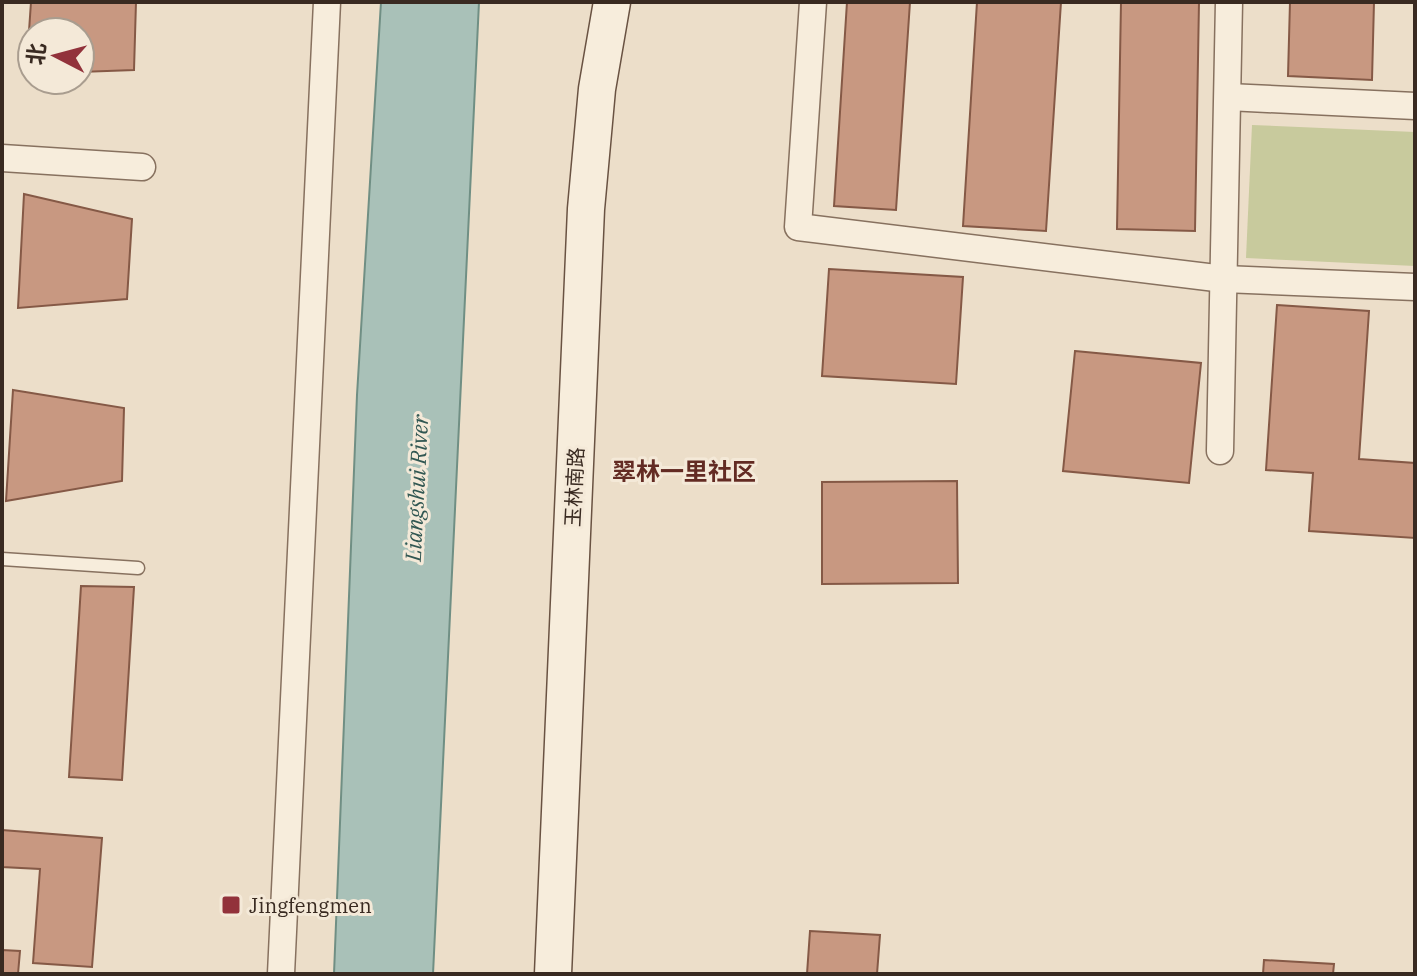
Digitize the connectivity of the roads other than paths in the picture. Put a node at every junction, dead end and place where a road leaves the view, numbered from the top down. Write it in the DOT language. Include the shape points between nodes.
graph roads {
  1 [pos="327,2"];
  2 [pos="612,2"];
  3 [pos="813,2"];
  4 [pos="1229,2"];
  5 [pos="1228,97"];
  6 [pos="1415,106"];
  7 [pos="2,158"];
  8 [pos="142,167"];
  9 [pos="1224,279"];
  10 [pos="1415,287"];
  11 [pos="1220,451"];
  12 [pos="2,559"];
  13 [pos="138,568"];
  14 [pos="281,974"];
  15 [pos="553,974"];
  1 -- 14 [label="street"];
  2 -- 15 [label="main road, 玉林南路" via="597,89 586,209"];
  3 -- 9 [label="street" via="798,227"];
  4 -- 5 [label="street"];
  5 -- 6 [label="street"];
  5 -- 9 [label="street"];
  7 -- 8 [label="street"];
  9 -- 10 [label="street"];
  9 -- 11 [label="street"];
  12 -- 13 [label="lane"];
}
